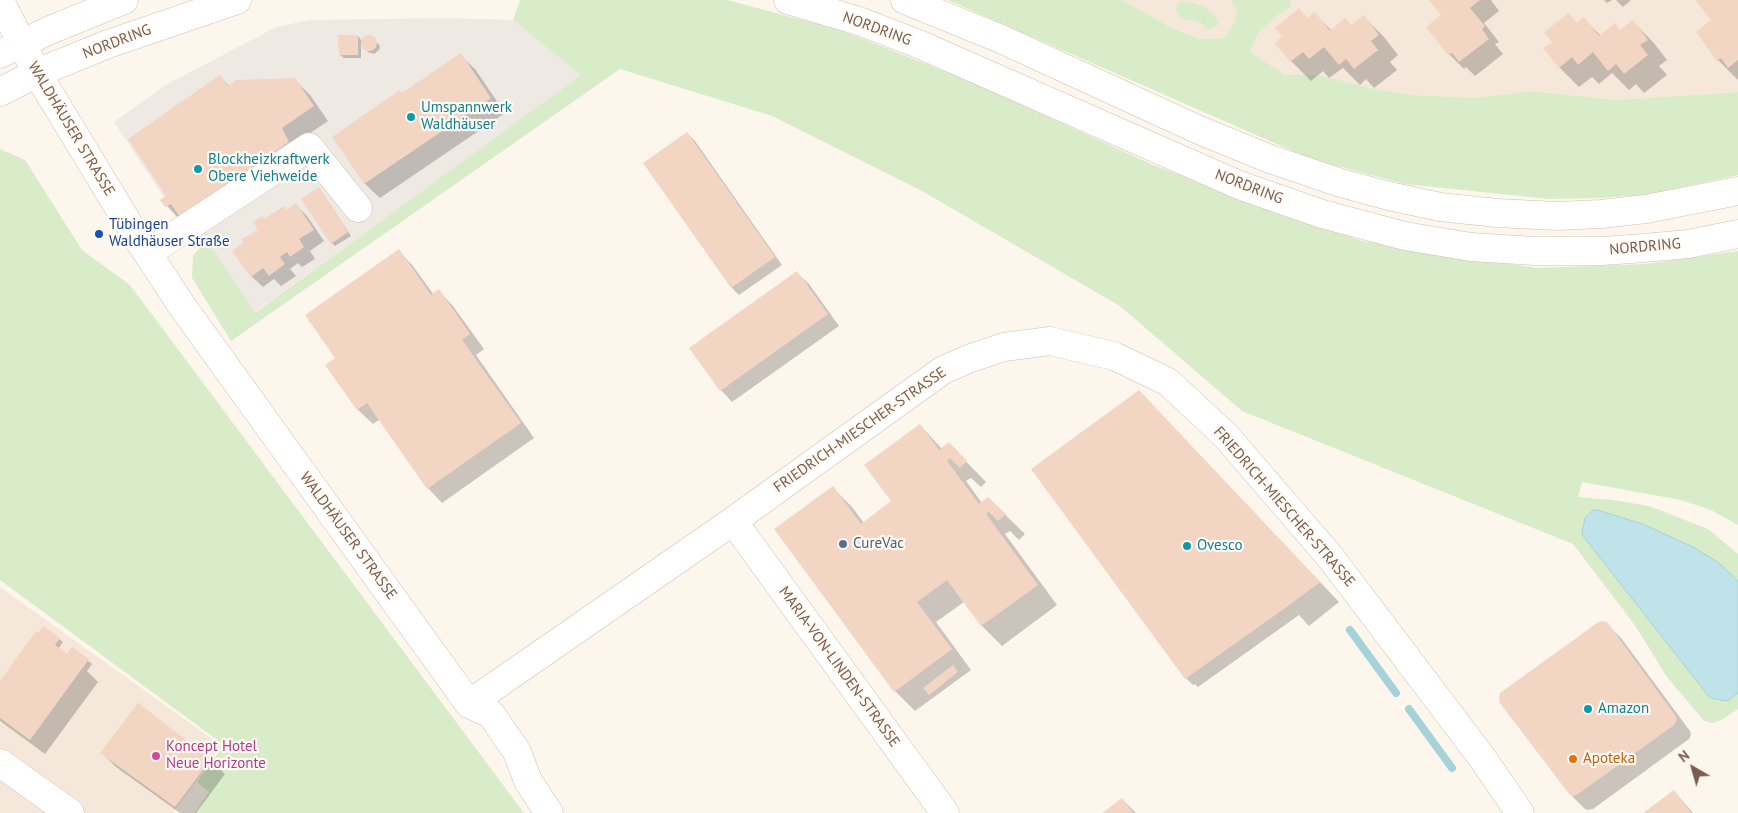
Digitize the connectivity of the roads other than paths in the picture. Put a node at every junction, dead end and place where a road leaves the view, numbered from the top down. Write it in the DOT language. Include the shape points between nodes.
graph roads {
  1 [pos="124,0"];
  2 [pos="237,0"];
  3 [pos="788,0"];
  4 [pos="905,0"];
  5 [pos="0,1"];
  6 [pos="10,49"];
  7 [pos="37,73"];
  8 [pos="0,92"];
  9 [pos="1738,191"];
  10 [pos="358,208"];
  11 [pos="1738,234"];
  12 [pos="148,254"];
  13 [pos="733,521"];
  14 [pos="469,704"];
  15 [pos="0,763"];
  16 [pos="70,813"];
  17 [pos="549,813"];
  18 [pos="945,813"];
  19 [pos="1520,813"];
  1 -- 6 [label="street"];
  2 -- 7 [label="street, NORDRING" via="142,32"];
  3 -- 11 [label="street, NORDRING" via="858,21 921,45 1239,185 1322,214 1396,234 1440,243 1535,252 1644,248 1688,244"];
  4 -- 9 [label="street" via="1001,39 1199,130 1261,155 1388,196 1469,210 1558,216 1646,209"];
  5 -- 6 [label="street, WALDHÄUSER STRASSE"];
  6 -- 7 [label="street, WALDHÄUSER STRASSE"];
  7 -- 8 [label="street, NORDRING"];
  7 -- 12 [label="street, WALDHÄUSER STRASSE"];
  10 -- 12 [label="street" via="309,147"];
  12 -- 14 [label="street, WALDHÄUSER STRASSE" via="182,306"];
  13 -- 14 [label="street, FRIEDRICH-MIESCHER-STRASSE"];
  13 -- 18 [label="street, MARIA-VON-LINDEN-STRASSE"];
  13 -- 19 [label="street, FRIEDRICH-MIESCHER-STRASSE" via="943,370 962,361 1004,347 1050,341 1114,356 1168,382 1226,436 1331,558"];
  14 -- 17 [label="street, WALDHÄUSER STRASSE" via="491,714 517,752 528,781"];
  15 -- 16 [label="street"];
}
